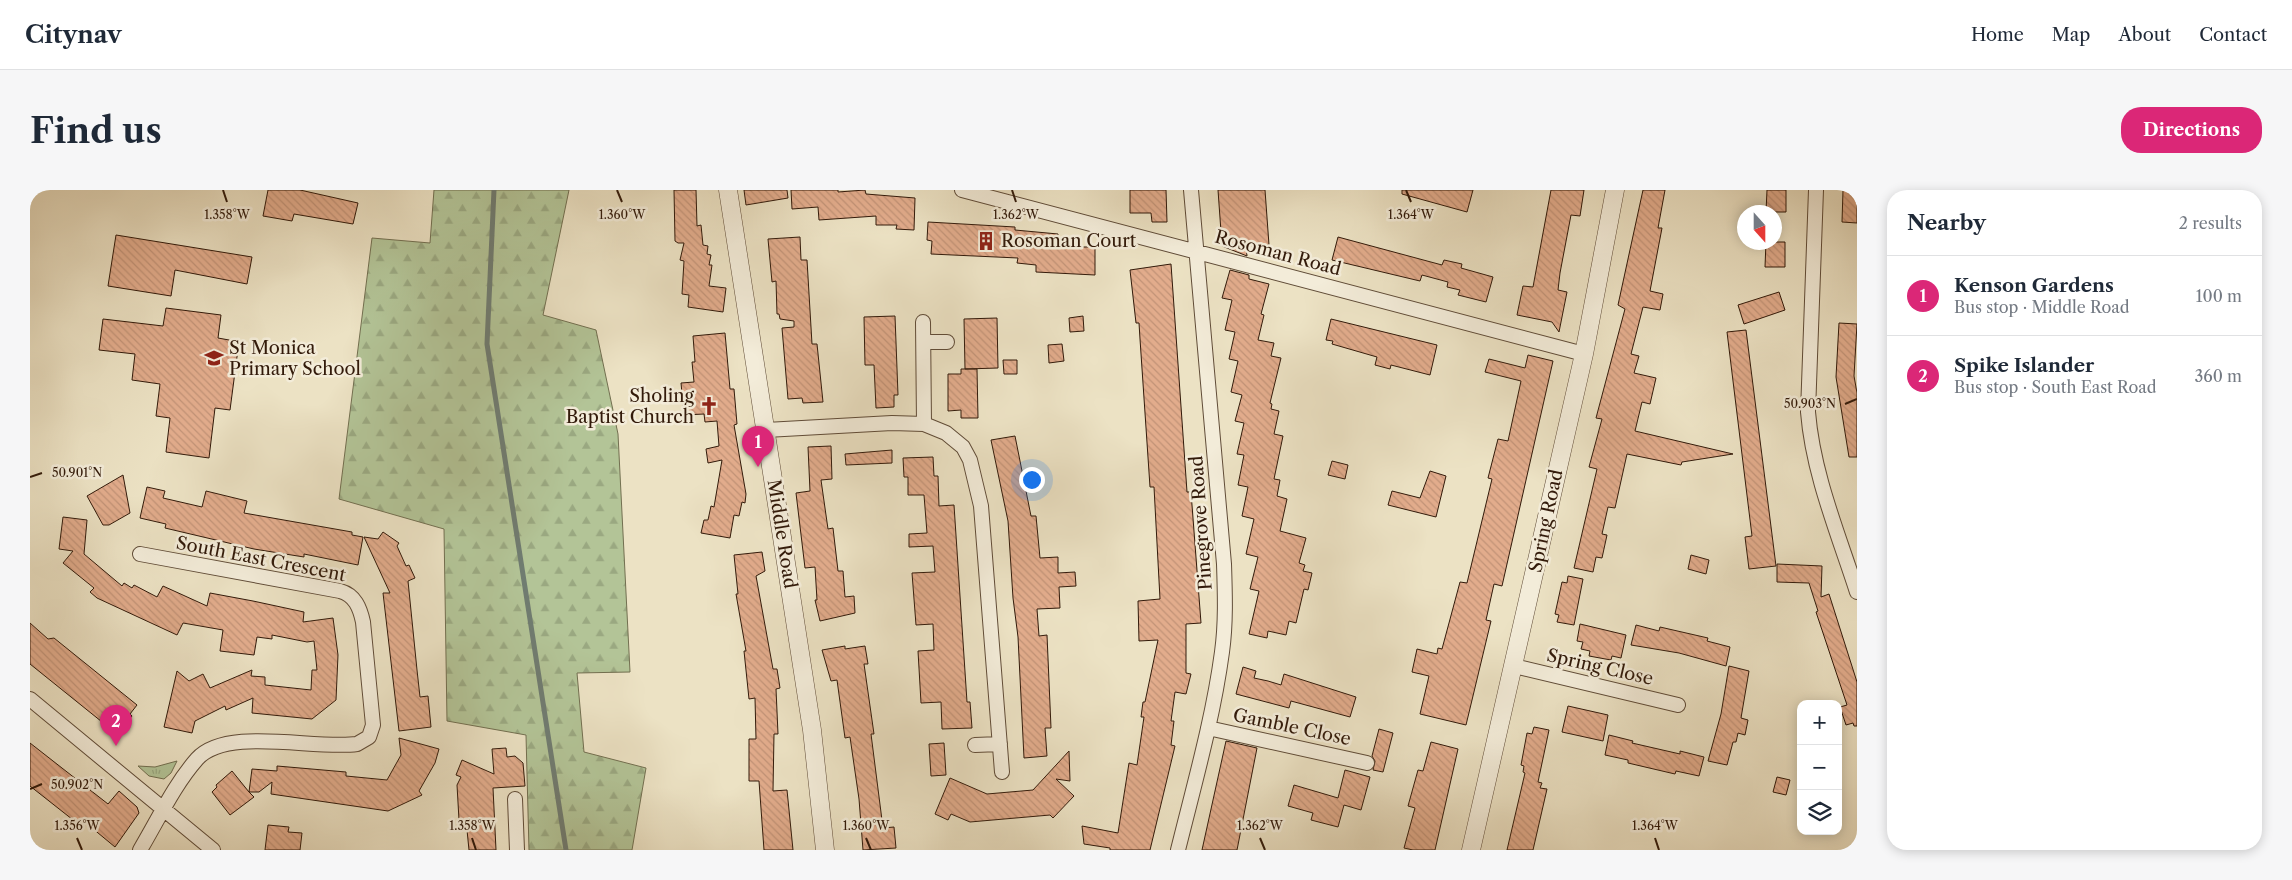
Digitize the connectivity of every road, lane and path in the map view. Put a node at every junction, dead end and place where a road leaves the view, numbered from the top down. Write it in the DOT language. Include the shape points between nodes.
graph roads {
  1 [pos="728,190"];
  2 [pos="962,190"];
  3 [pos="1191,190"];
  4 [pos="1615,190"];
  5 [pos="1816,190"];
  6 [pos="1197,251"];
  7 [pos="923,322"];
  8 [pos="924,342"];
  9 [pos="947,342"];
  10 [pos="1584,354"];
  11 [pos="924,424"];
  12 [pos="766,430"];
  13 [pos="140,554"];
  14 [pos="1857,592"];
  15 [pos="1514,666"];
  16 [pos="30,699"];
  17 [pos="1678,705"];
  18 [pos="1208,728"];
  19 [pos="1000,744"];
  20 [pos="975,745"];
  21 [pos="1367,763"];
  22 [pos="1002,772"];
  23 [pos="515,799"];
  24 [pos="165,810"];
  25 [pos="140,850"];
  26 [pos="213,850"];
  27 [pos="517,850"];
  28 [pos="825,850"];
  29 [pos="1178,850"];
  30 [pos="1471,850"];
  1 -- 12 [label="street, Middle Road"];
  2 -- 6 [label="street, Rosoman Road"];
  3 -- 6 [label="street, Pinegrove Road"];
  4 -- 10 [label="street, Spring Road"];
  5 -- 14 [label="street" via="1808,412 1810,441"];
  6 -- 10 [label="street, Rosoman Road"];
  6 -- 18 [label="street, Pinegrove Road" via="1224,564 1222,652"];
  7 -- 8 [label="street"];
  8 -- 9 [label="street"];
  8 -- 11 [label="street"];
  10 -- 15 [label="street, Spring Road"];
  11 -- 12 [label="street"];
  11 -- 19 [label="street" via="958,442 970,460 976,481 984,538"];
  12 -- 28 [label="street, Middle Road" via="812,730"];
  13 -- 24 [label="street, South East Crescent" via="345,592 357,603 363,622 373,725 366,740 352,745 237,742 218,745 203,753 192,766"];
  15 -- 17 [label="street, Spring Close"];
  15 -- 30 [label="street, Spring Road"];
  16 -- 24 [label="street"];
  18 -- 21 [label="street, Gamble Close"];
  18 -- 29 [label="street, Pinegrove Road"];
  19 -- 20 [label="street"];
  19 -- 22 [label="street"];
  23 -- 27 [label="street"];
  24 -- 25 [label="street, South East Crescent"];
  24 -- 26 [label="street"];
}
